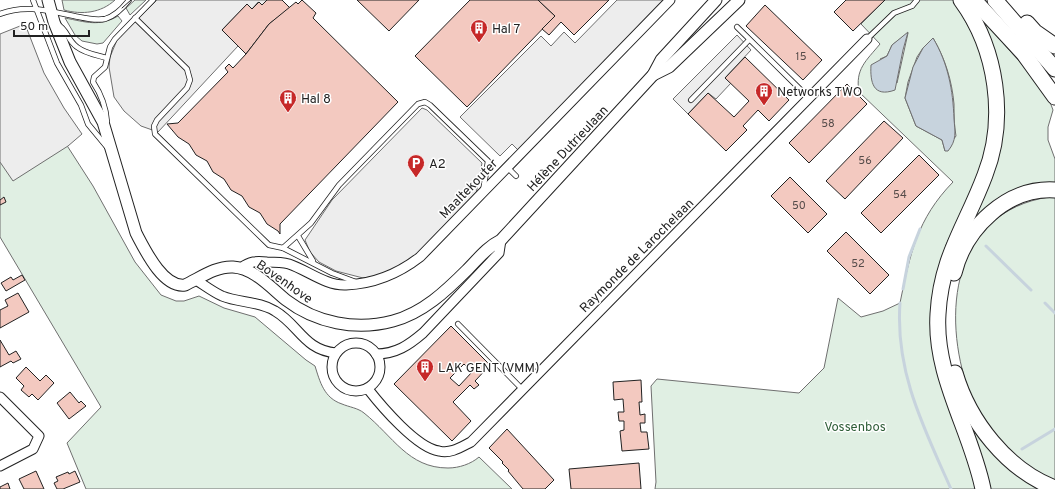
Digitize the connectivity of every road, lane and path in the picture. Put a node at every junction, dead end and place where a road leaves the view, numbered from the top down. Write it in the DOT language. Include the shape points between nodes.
graph roads {
  1 [pos="32,0"];
  2 [pos="48,0"];
  3 [pos="129,0"];
  4 [pos="153,0"];
  5 [pos="670,0"];
  6 [pos="707,0"];
  7 [pos="716,0"];
  8 [pos="739,0"];
  9 [pos="917,0"];
  10 [pos="961,0"];
  11 [pos="974,0"];
  12 [pos="1000,5"];
  13 [pos="36,9"];
  14 [pos="0,14"];
  15 [pos="52,17"];
  16 [pos="135,18"];
  17 [pos="697,21"];
  18 [pos="737,27"];
  19 [pos="867,39"];
  20 [pos="749,40"];
  21 [pos="1055,46"];
  22 [pos="107,58"];
  23 [pos="1055,69"];
  24 [pos="653,75"];
  25 [pos="1055,97"];
  26 [pos="809,98"];
  27 [pos="691,100"];
  28 [pos="107,136"];
  29 [pos="111,151"];
  30 [pos="509,169"];
  31 [pos="516,176"];
  32 [pos="1055,190"];
  33 [pos="483,192"];
  34 [pos="298,236"];
  35 [pos="501,240"];
  36 [pos="283,248"];
  37 [pos="314,263"];
  38 [pos="241,268"];
  39 [pos="196,280"];
  40 [pos="357,283"];
  41 [pos="458,324"];
  42 [pos="336,353"];
  43 [pos="376,354"];
  44 [pos="368,389"];
  45 [pos="522,389"];
  46 [pos="0,397"];
  47 [pos="0,466"];
  48 [pos="1055,488"];
  49 [pos="983,489"];
  1 -- 13 [label="lane"];
  2 -- 15 [label="street, Bovenhove"];
  3 -- 15 [label="lane" via="105,19"];
  4 -- 16 [label="lane"];
  5 -- 33 [label="street, Maaltekouter"];
  6 -- 17 [label="street" via="700,9"];
  7 -- 17 [label="street, Hélène Dutrieulaan"];
  8 -- 24 [label="street, Hélène Dutrieulaan" via="669,67"];
  9 -- 19 [label="lane, Raymonde de Larochelaan" via="912,6 894,13"];
  10 -- 49 [label="highway" via="975,22 992,67 996,89 996,131 986,174 946,265 940,289 939,339 952,398"];
  11 -- 25 [label="highway" via="1024,54"];
  12 -- 21 [label="highway" via="1021,17 1035,32"];
  12 -- 23 [label="highway"];
  13 -- 14 [label="lane" via="18,9"];
  13 -- 15 [label="lane"];
  13 -- 29 [label="lane" via="57,63 81,105 88,124"];
  15 -- 22 [label="lane" via="64,28 76,47"];
  15 -- 28 [label="street, Bovenhove" via="70,62 96,107"];
  16 -- 22 [label="lane" via="115,39"];
  16 -- 36 [label="lane" via="187,69 190,80 187,88 157,120 154,126 155,134 269,245"];
  17 -- 24 [label="street, Hélène Dutrieulaan" via="661,60"];
  18 -- 20 [label="lane"];
  19 -- 26 [label="street, Raymonde de Larochelaan"];
  20 -- 26 [label="lane"];
  20 -- 27 [label="lane"];
  22 -- 28 [label="lane" via="105,67 94,77 93,82 105,105"];
  24 -- 35 [label="street, Hélène Dutrieulaan"];
  26 -- 45 [label="street, Raymonde de Larochelaan"];
  28 -- 29 [label="street, Bovenhove"];
  29 -- 39 [label="street, Bovenhove" via="130,216 144,248 172,284 185,285"];
  30 -- 31 [label="lane"];
  32 -- 48 [label="highway" via="1030,192 1011,200 982,222 961,253 950,290 947,315 952,362 967,406 982,428 1010,459"];
  33 -- 34 [label="lane" via="488,161 424,102 418,104 338,186 311,224"];
  33 -- 40 [label="street, Maaltekouter" via="420,257 404,269 382,280"];
  34 -- 36 [label="lane"];
  34 -- 37 [label="lane"];
  35 -- 38 [label="street, Bovenhove" via="490,246 427,306 410,315 380,324 334,323 310,315 257,276"];
  35 -- 43 [label="street" via="499,253 424,333 398,351"];
  36 -- 37 [label="lane"];
  37 -- 40 [label="lane"];
  38 -- 39 [label="street, Bovenhove" via="223,267"];
  38 -- 40 [label="street, Maaltekouter" via="255,261 277,262 336,284"];
  39 -- 42 [label="street" via="222,296 266,306 276,311 306,340 327,352"];
  41 -- 45 [label="lane"];
  42 -- 43 [label="street" via="349,344 356,343 364,344"];
  42 -- 44 [label="street" via="332,369 338,384 352,392"];
  43 -- 44 [label="street" via="380,361 379,377"];
  44 -- 45 [label="street, Raymonde de Larochelaan" via="417,441 441,452 456,450 471,442"];
  46 -- 47 [label="street" via="39,436 38,443 33,449"];
}
